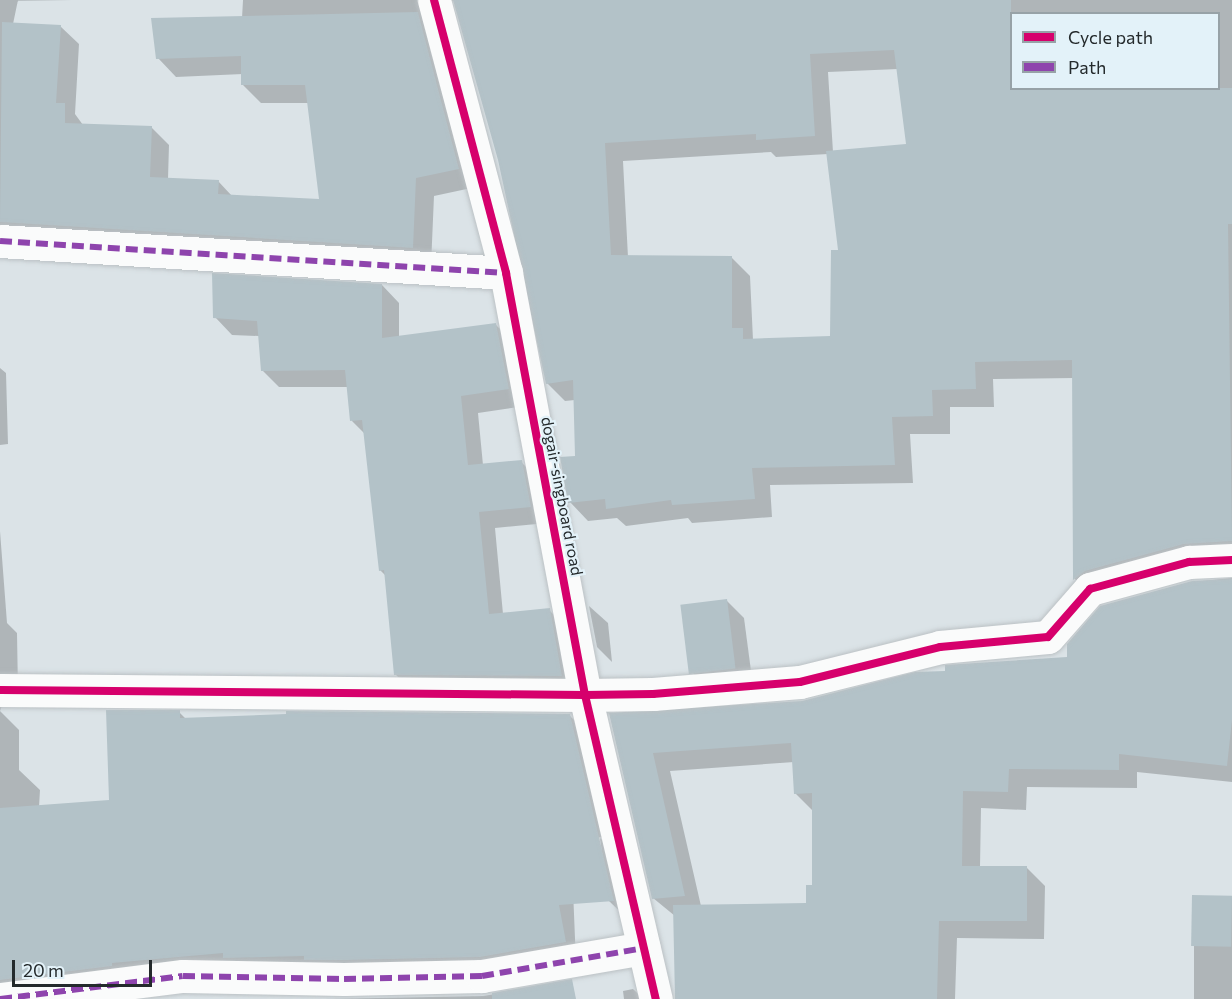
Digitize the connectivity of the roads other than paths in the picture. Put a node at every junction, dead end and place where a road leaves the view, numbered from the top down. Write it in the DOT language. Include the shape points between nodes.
graph roads {
  1 [pos="434,0"];
  2 [pos="0,241"];
  3 [pos="506,273"];
  4 [pos="1232,560"];
  5 [pos="0,690"];
  6 [pos="585,695"];
  7 [pos="644,948"];
  8 [pos="0,999"];
  9 [pos="656,999"];
  1 -- 3 [label="street, dogair-singboard road"];
  2 -- 3 [label="street"];
  3 -- 6 [label="street, dogair-singboard road"];
  4 -- 6 [label="street" via="1189,562 1090,589 1048,637 940,647 800,682 653,694"];
  5 -- 6 [label="street"];
  6 -- 7 [label="street, dogair-singboard road"];
  7 -- 8 [label="street" via="482,976 183,976"];
  7 -- 9 [label="street, dogair-singboard road"];
}
